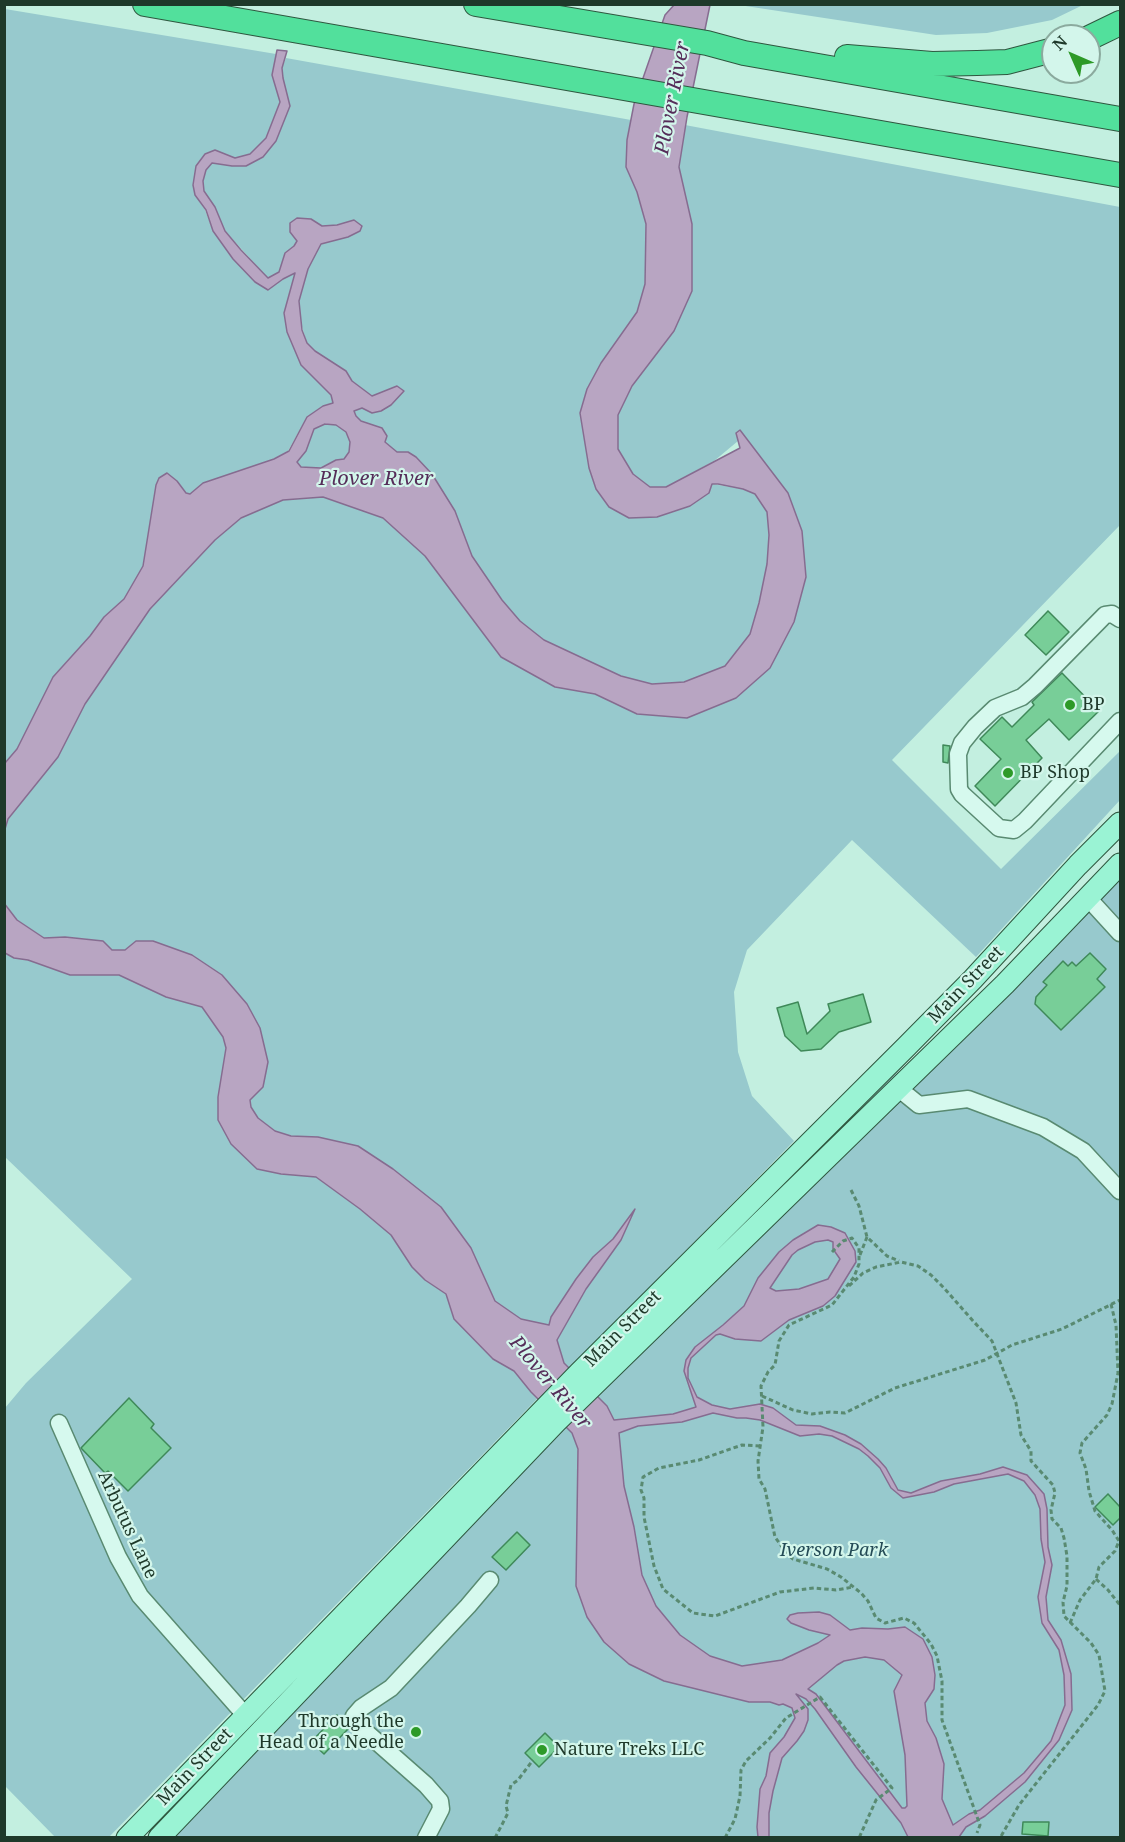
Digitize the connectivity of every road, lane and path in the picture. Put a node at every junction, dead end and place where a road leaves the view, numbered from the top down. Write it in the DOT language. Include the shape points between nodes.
graph roads {
  1 [pos="145,4"];
  2 [pos="476,4"];
  3 [pos="1120,23"];
  4 [pos="1101,32"];
  5 [pos="707,44"];
  6 [pos="1041,53"];
  7 [pos="1120,119"];
  8 [pos="1120,175"];
  9 [pos="1120,619"];
  10 [pos="1120,721"];
  11 [pos="1120,823"];
  12 [pos="1120,864"];
  13 [pos="1088,898"];
  14 [pos="1120,933"];
  15 [pos="966,986"];
  16 [pos="986,1003"];
  17 [pos="898,1088"];
  18 [pos="850,1190"];
  19 [pos="1120,1191"];
  20 [pos="867,1237"];
  21 [pos="831,1252"];
  22 [pos="859,1256"];
  23 [pos="901,1262"];
  24 [pos="845,1289"];
  25 [pos="1120,1300"];
  26 [pos="1111,1304"];
  27 [pos="996,1354"];
  28 [pos="585,1380"];
  29 [pos="761,1395"];
  30 [pos="550,1416"];
  31 [pos="59,1423"];
  32 [pos="760,1446"];
  33 [pos="1096,1579"];
  34 [pos="490,1580"];
  35 [pos="853,1587"];
  36 [pos="1120,1605"];
  37 [pos="1070,1623"];
  38 [pos="245,1715"];
  39 [pos="533,1760"];
  40 [pos="977,1833"];
  41 [pos="432,1835"];
  42 [pos="127,1838"];
  43 [pos="159,1838"];
  44 [pos="495,1838"];
  45 [pos="725,1838"];
  46 [pos="859,1838"];
  47 [pos="1000,1838"];
  1 -- 8 [label="highway"];
  2 -- 5 [label="highway"];
  3 -- 4 [label="highway"];
  5 -- 6 [label="highway" via="746,39 848,57 932,64 1007,62"];
  5 -- 7 [label="highway"];
  9 -- 10 [label="lane" via="1105,615 1035,686 1022,697 995,708 975,727 958,754 959,789 999,828 1014,830"];
  11 -- 15 [label="main road, Main Street"];
  12 -- 13 [label="main road, Main Street"];
  13 -- 14 [label="lane"];
  13 -- 16 [label="main road, Main Street"];
  15 -- 16 [label="lane"];
  15 -- 28 [label="main road, Main Street"];
  16 -- 17 [label="main road, Main Street"];
  17 -- 19 [label="lane" via="919,1104 968,1099 1043,1127 1083,1151"];
  17 -- 28 [label="main road, Main Street"];
  18 -- 20 [label="path" via="859,1206"];
  20 -- 22 [label="path"];
  20 -- 23 [label="path" via="887,1256"];
  21 -- 22 [label="path" via="849,1238 856,1243"];
  22 -- 24 [label="path" via="854,1277"];
  23 -- 24 [label="path" via="863,1273"];
  23 -- 27 [label="path" via="918,1266 931,1275 992,1341"];
  24 -- 29 [label="path" via="832,1305 789,1325 779,1341 775,1365 761,1386"];
  25 -- 26 [label="path"];
  26 -- 27 [label="path" via="1084,1320"];
  26 -- 33 [label="path" via="1118,1373 1112,1404 1082,1443 1080,1453 1095,1511 1119,1541"];
  27 -- 29 [label="path" via="896,1388 845,1413 793,1410"];
  27 -- 37 [label="path" via="1016,1403 1021,1435 1031,1451 1031,1461 1053,1485 1052,1519 1061,1528 1067,1556 1063,1602 1064,1616"];
  28 -- 30 [label="main road, Main Street"];
  29 -- 32 [label="path"];
  30 -- 38 [label="main road, Main Street"];
  30 -- 43 [label="main road, Main Street"];
  31 -- 38 [label="lane, Arbutus Lane" via="118,1557 140,1596"];
  32 -- 35 [label="path" via="759,1479 781,1547 792,1559 827,1569"];
  32 -- 35 [label="path" via="741,1445 699,1460 659,1468 643,1477 644,1517 663,1589 693,1613 715,1616 780,1592"];
  33 -- 36 [label="path"];
  33 -- 37 [label="path" via="1080,1600"];
  34 -- 41 [label="lane" via="391,1688 354,1716 359,1726 440,1801"];
  35 -- 40 [label="path" via="868,1601 876,1618 885,1623 904,1618 914,1623 931,1644 942,1681 942,1720 980,1825"];
  37 -- 47 [label="path" via="1099,1655 1105,1691 1098,1706 1019,1805"];
  38 -- 42 [label="main road, Main Street"];
  39 -- 44 [label="path" via="511,1785 508,1813"];
  45 -- 46 [label="path" via="735,1819 741,1770 746,1761 786,1718 820,1696 892,1788 876,1800"];
}
